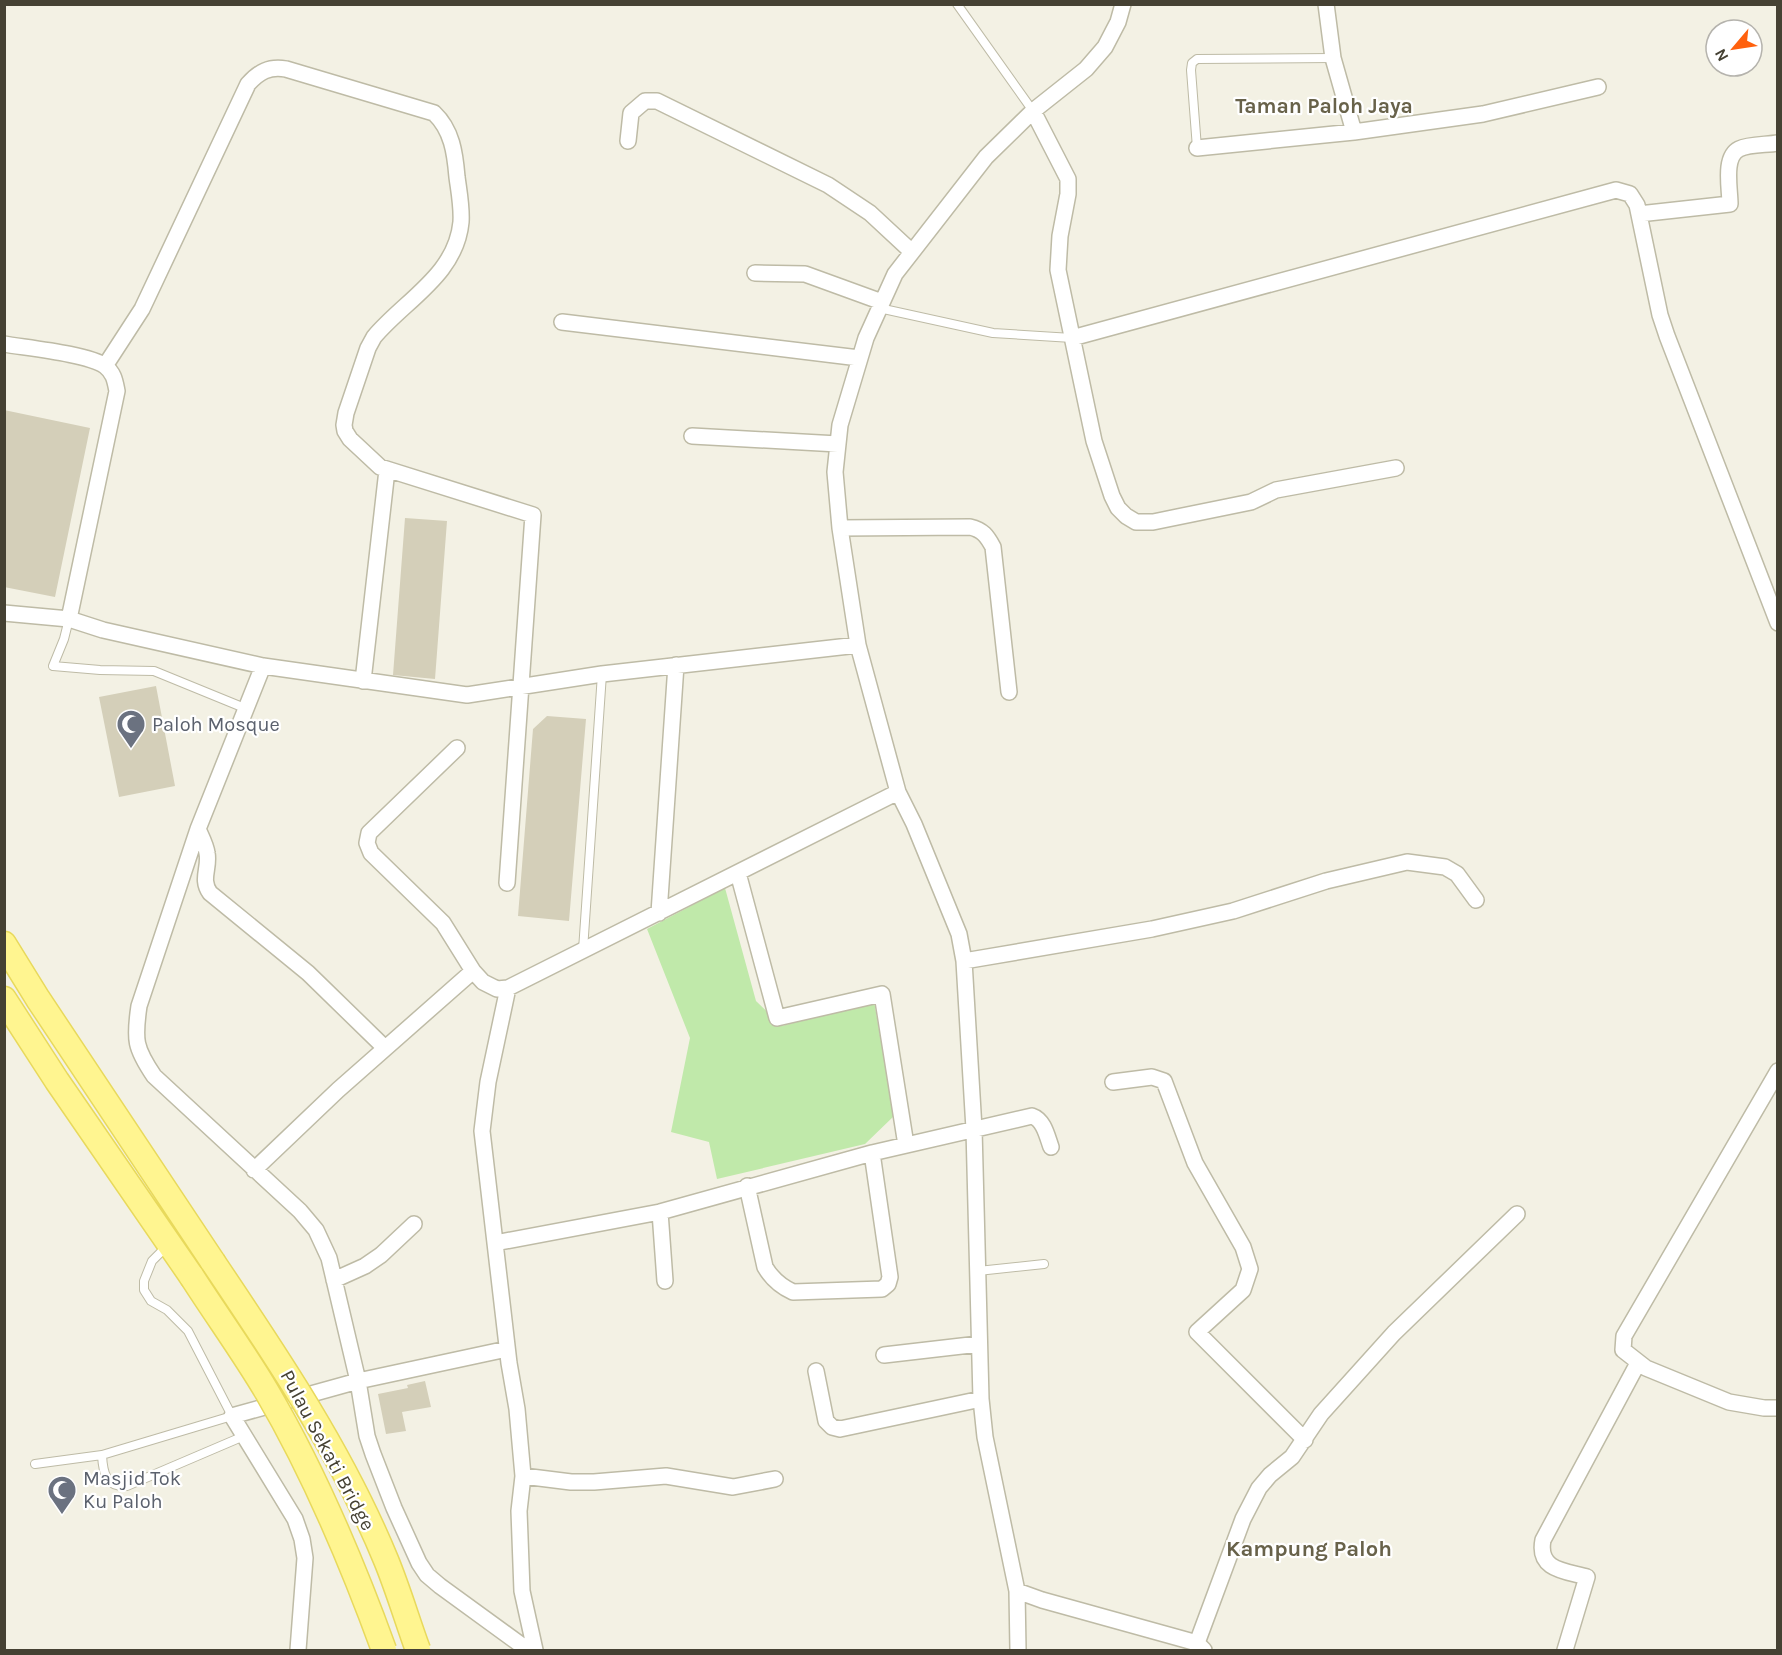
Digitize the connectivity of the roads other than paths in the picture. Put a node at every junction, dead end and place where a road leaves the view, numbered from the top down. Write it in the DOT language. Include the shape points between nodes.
graph roads {
  1 [pos="957,4"];
  2 [pos="1123,4"];
  3 [pos="1326,4"];
  4 [pos="1333,58"];
  5 [pos="1598,87"];
  6 [pos="1033,111"];
  7 [pos="1354,132"];
  8 [pos="628,141"];
  9 [pos="1778,143"];
  10 [pos="1197,148"];
  11 [pos="1639,214"];
  12 [pos="912,252"];
  13 [pos="755,273"];
  14 [pos="880,305"];
  15 [pos="562,322"];
  16 [pos="1072,338"];
  17 [pos="4,344"];
  18 [pos="859,358"];
  19 [pos="105,366"];
  20 [pos="692,436"];
  21 [pos="838,444"];
  22 [pos="1396,468"];
  23 [pos="387,470"];
  24 [pos="840,528"];
  25 [pos="4,613"];
  26 [pos="69,619"];
  27 [pos="1778,623"];
  28 [pos="858,645"];
  29 [pos="676,665"];
  30 [pos="263,666"];
  31 [pos="602,674"];
  32 [pos="363,681"];
  33 [pos="520,687"];
  34 [pos="1009,692"];
  35 [pos="247,709"];
  36 [pos="457,748"];
  37 [pos="898,792"];
  38 [pos="198,829"];
  39 [pos="738,873"];
  40 [pos="507,883"];
  41 [pos="1476,900"];
  42 [pos="659,913"];
  43 [pos="4,944"];
  44 [pos="583,950"];
  45 [pos="964,961"];
  46 [pos="473,971"];
  47 [pos="508,988"];
  48 [pos="4,999"];
  49 [pos="385,1048"];
  50 [pos="1778,1071"];
  51 [pos="1113,1082"];
  52 [pos="974,1129"];
  53 [pos="906,1145"];
  54 [pos="1051,1147"];
  55 [pos="872,1153"];
  56 [pos="254,1170"];
  57 [pos="747,1186"];
  58 [pos="660,1212"];
  59 [pos="1517,1214"];
  60 [pos="414,1224"];
  61 [pos="495,1243"];
  62 [pos="169,1244"];
  63 [pos="1044,1264"];
  64 [pos="978,1271"];
  65 [pos="334,1280"];
  66 [pos="665,1281"];
  67 [pos="980,1344"];
  68 [pos="507,1349"];
  69 [pos="884,1355"];
  70 [pos="1638,1363"];
  71 [pos="816,1371"];
  72 [pos="358,1381"];
  73 [pos="981,1399"];
  74 [pos="1778,1408"];
  75 [pos="232,1416"];
  76 [pos="244,1436"];
  77 [pos="1305,1440"];
  78 [pos="102,1455"];
  79 [pos="35,1464"];
  80 [pos="523,1476"];
  81 [pos="775,1479"];
  82 [pos="1017,1591"];
  83 [pos="1200,1647"];
  84 [pos="298,1650"];
  85 [pos="384,1650"];
  86 [pos="418,1650"];
  87 [pos="528,1650"];
  88 [pos="535,1650"];
  89 [pos="1018,1650"];
  90 [pos="1565,1650"];
  1 -- 6 [label="lane"];
  2 -- 6 [label="street" via="1105,47 1086,69"];
  3 -- 4 [label="street"];
  4 -- 7 [label="street"];
  4 -- 10 [label="lane" via="1197,59 1191,70"];
  5 -- 7 [label="street" via="1483,114"];
  6 -- 12 [label="street" via="987,157"];
  6 -- 16 [label="street" via="1068,179 1058,270"];
  7 -- 10 [label="street"];
  8 -- 12 [label="street" via="631,113 645,101 657,101 828,185 870,213"];
  9 -- 11 [label="street" via="1740,148 1733,154 1729,162 1730,204"];
  11 -- 16 [label="street" via="1630,194 1616,190"];
  11 -- 27 [label="street" via="1667,336"];
  12 -- 14 [label="street" via="895,274"];
  13 -- 14 [label="street" via="805,274"];
  14 -- 16 [label="lane" via="993,333"];
  14 -- 18 [label="street"];
  15 -- 18 [label="street"];
  16 -- 22 [label="street" via="1094,441 1112,496 1118,508 1136,522 1251,502 1276,489"];
  17 -- 19 [label="street" via="90,359"];
  18 -- 21 [label="street"];
  19 -- 23 [label="street" via="142,309 248,84 258,74 268,69 286,69 434,113 447,130 454,150 461,209 458,242 434,279 374,337 344,424 350,439"];
  19 -- 26 [label="street" via="113,375 117,391"];
  20 -- 21 [label="street"];
  21 -- 24 [label="street" via="835,472"];
  23 -- 32 [label="street"];
  23 -- 33 [label="street" via="533,515"];
  24 -- 28 [label="street"];
  24 -- 34 [label="street" via="970,527 988,537 993,547"];
  25 -- 26 [label="street"];
  26 -- 30 [label="street"];
  26 -- 35 [label="lane" via="53,666 154,671"];
  28 -- 29 [label="street"];
  28 -- 37 [label="street"];
  29 -- 31 [label="street"];
  29 -- 42 [label="street"];
  30 -- 32 [label="street"];
  30 -- 35 [label="street"];
  31 -- 33 [label="street"];
  31 -- 44 [label="lane"];
  32 -- 33 [label="street" via="467,695"];
  33 -- 40 [label="street"];
  35 -- 38 [label="street"];
  36 -- 46 [label="street" via="369,833 367,843 371,853 443,923"];
  37 -- 39 [label="street"];
  37 -- 45 [label="street" via="959,934"];
  38 -- 49 [label="street" via="207,853 204,879 210,893 308,973"];
  38 -- 56 [label="street" via="139,1006 135,1034 141,1056 154,1076"];
  39 -- 42 [label="street"];
  39 -- 53 [label="street" via="777,1017 882,994"];
  41 -- 45 [label="street" via="1457,874 1445,867 1407,862 1163,927"];
  42 -- 44 [label="street"];
  43 -- 86 [label="main road, Pulau Sekati Bridge, bridge" via="292,1380 386,1559"];
  44 -- 47 [label="street"];
  45 -- 52 [label="street"];
  46 -- 47 [label="street" via="490,986"];
  46 -- 49 [label="street"];
  47 -- 61 [label="street" via="482,1131"];
  48 -- 62 [label="main road, Pulau Sekati Bridge"];
  49 -- 56 [label="street"];
  50 -- 70 [label="street" via="1624,1336 1623,1350"];
  51 -- 77 [label="street" via="1152,1077 1164,1081 1195,1162 1243,1247 1250,1269 1244,1290 1197,1332"];
  52 -- 53 [label="street"];
  52 -- 54 [label="street" via="1032,1116 1044,1127"];
  52 -- 64 [label="street"];
  53 -- 55 [label="street"];
  55 -- 57 [label="street"];
  55 -- 57 [label="street" via="890,1277 882,1289 793,1292 782,1287 765,1268"];
  56 -- 65 [label="street" via="316,1230"];
  57 -- 58 [label="street"];
  58 -- 61 [label="street"];
  58 -- 66 [label="street"];
  59 -- 77 [label="street" via="1394,1333 1321,1414"];
  60 -- 65 [label="street" via="381,1255"];
  61 -- 68 [label="street"];
  62 -- 75 [label="lane" via="152,1261 144,1290 151,1301 188,1330"];
  62 -- 85 [label="main road, Pulau Sekati Bridge, bridge" via="267,1392 357,1575"];
  63 -- 64 [label="lane"];
  64 -- 67 [label="street"];
  65 -- 72 [label="street"];
  67 -- 69 [label="street"];
  67 -- 73 [label="street"];
  68 -- 72 [label="street"];
  68 -- 80 [label="street"];
  70 -- 74 [label="street" via="1729,1402"];
  70 -- 90 [label="street" via="1543,1540 1541,1552 1553,1567 1587,1578"];
  71 -- 73 [label="street" via="826,1420 840,1429"];
  72 -- 75 [label="street"];
  72 -- 87 [label="street" via="367,1436 418,1563 440,1586"];
  73 -- 82 [label="street"];
  75 -- 76 [label="street"];
  75 -- 78 [label="lane"];
  76 -- 78 [label="lane" via="127,1486 117,1486 108,1480"];
  76 -- 84 [label="street" via="295,1519 302,1539 305,1558"];
  77 -- 83 [label="street" via="1259,1488 1243,1519"];
  78 -- 79 [label="lane"];
  80 -- 81 [label="street" via="571,1482 666,1476 733,1487"];
  80 -- 88 [label="street" via="519,1511 522,1591"];
  82 -- 83 [label="street"];
  82 -- 89 [label="street"];
}
